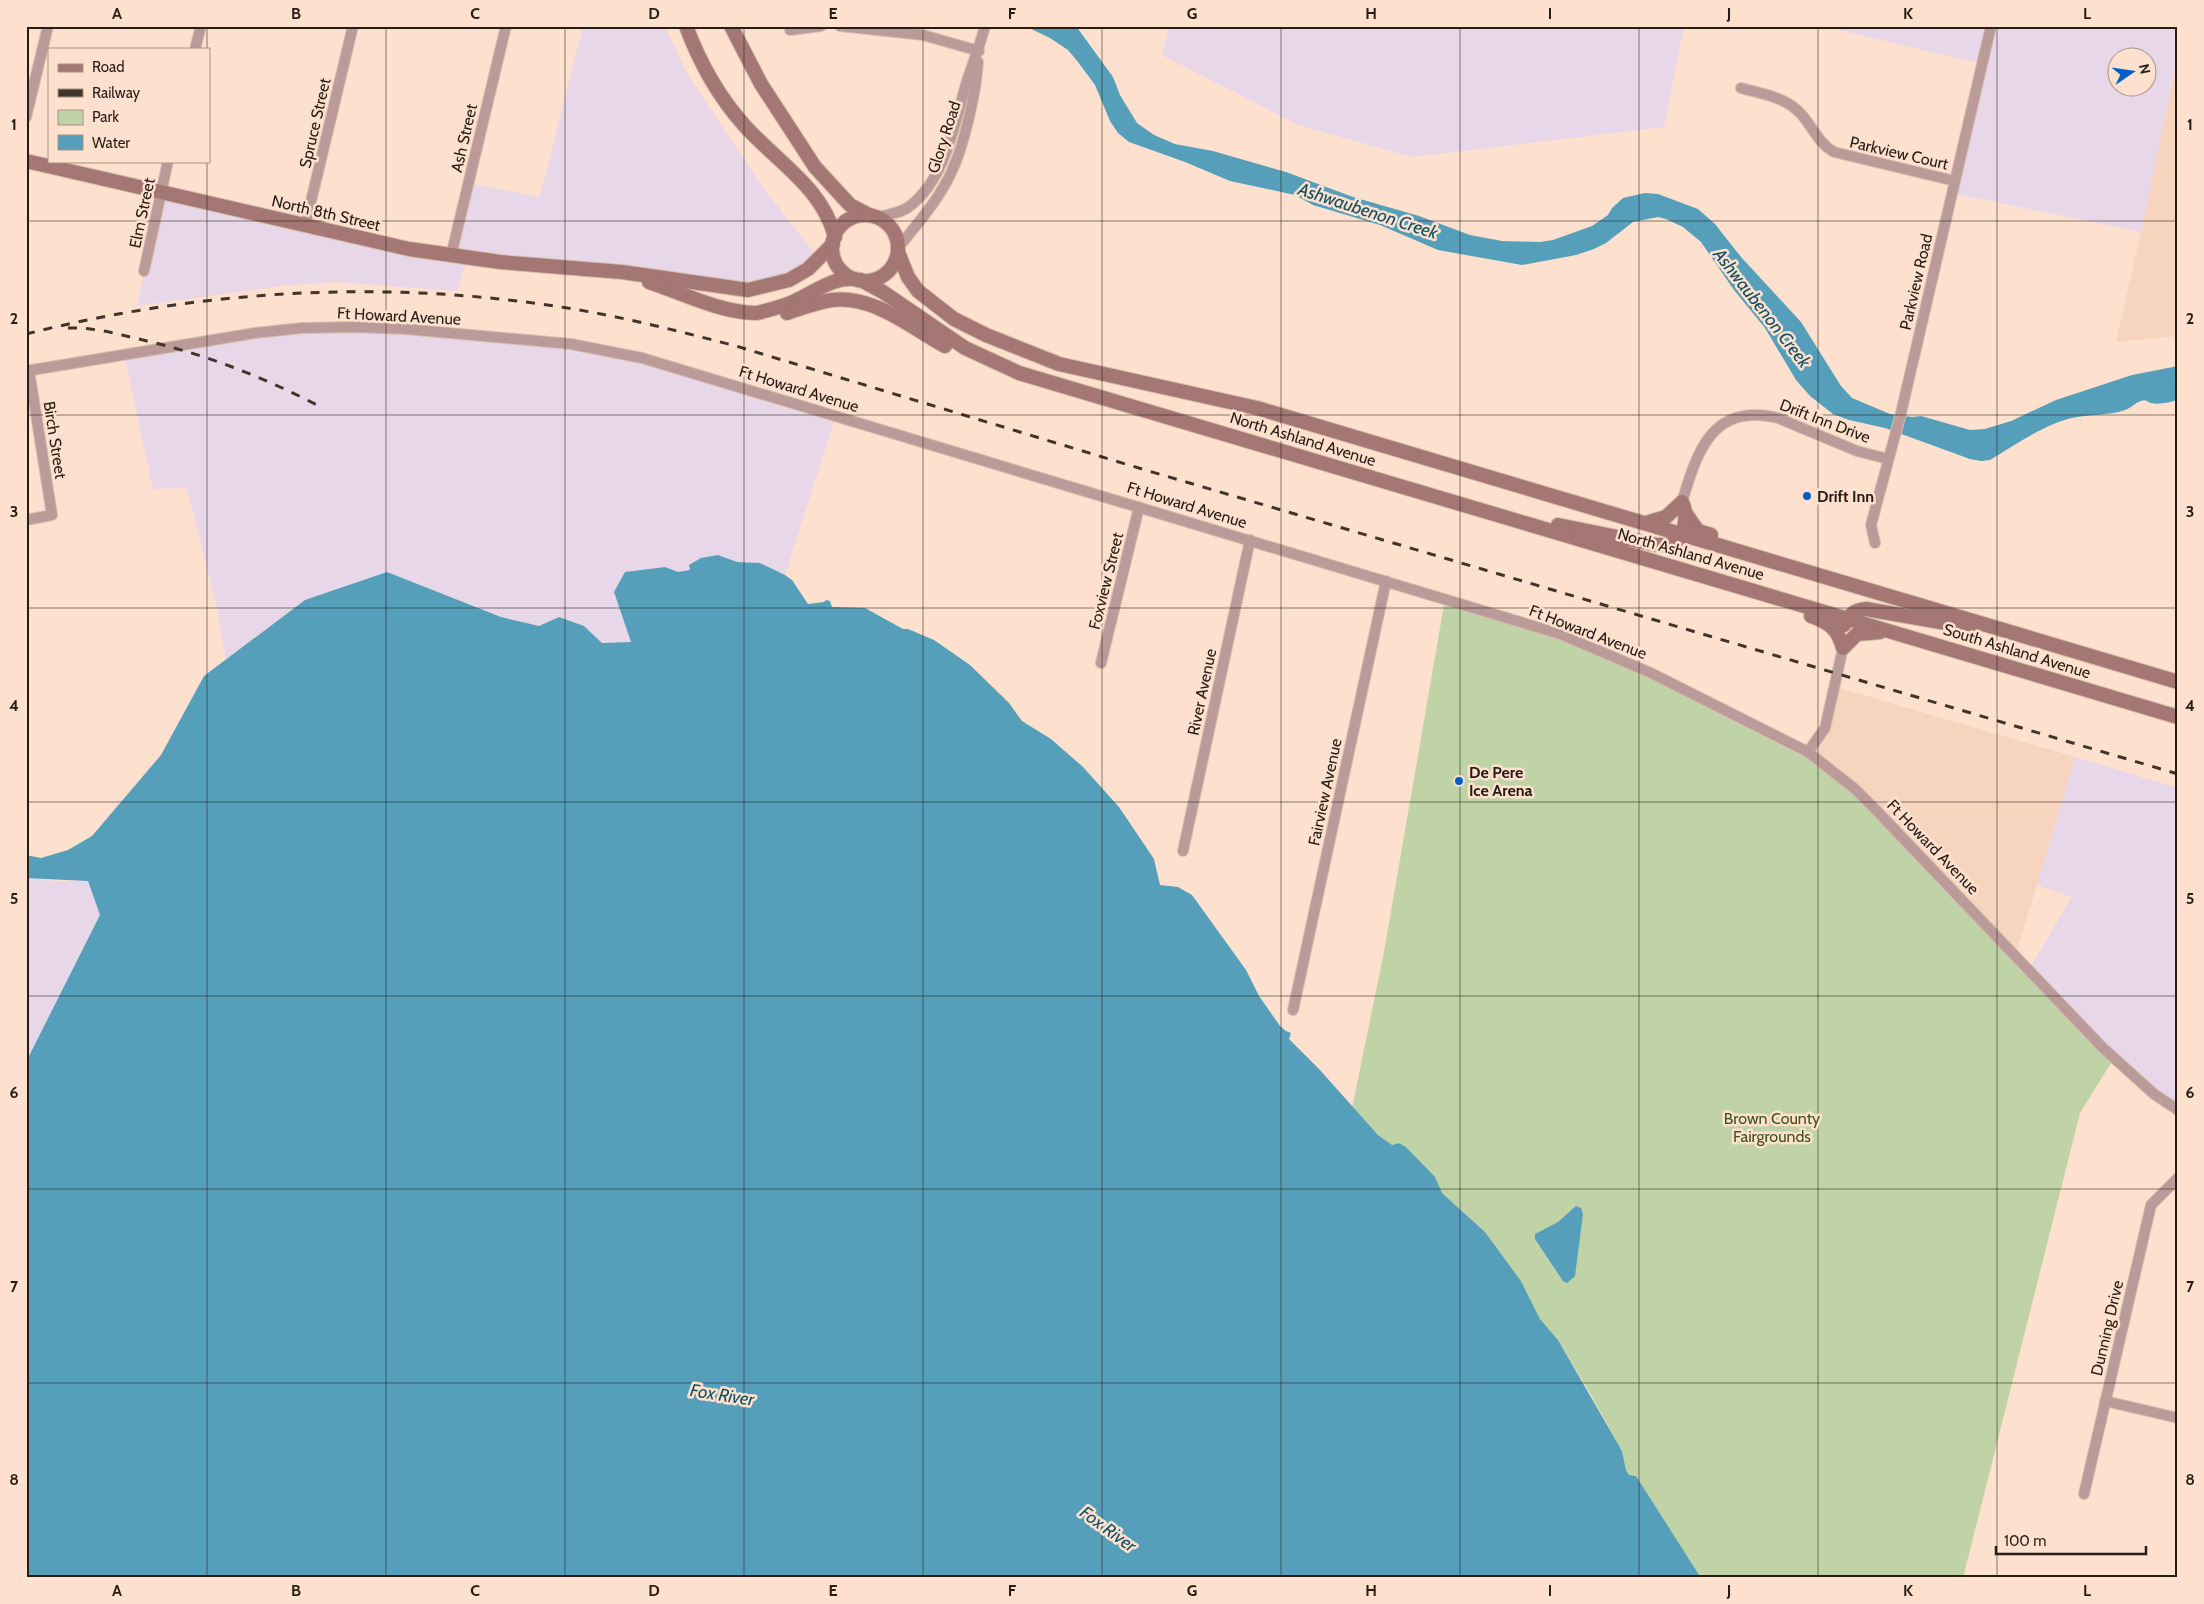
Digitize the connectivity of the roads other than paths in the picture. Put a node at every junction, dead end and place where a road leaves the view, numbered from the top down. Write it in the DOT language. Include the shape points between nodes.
graph roads {
  1 [pos="48,26"];
  2 [pos="201,26"];
  3 [pos="353,26"];
  4 [pos="506,26"];
  5 [pos="686,26"];
  6 [pos="731,26"];
  7 [pos="821,26"];
  8 [pos="840,26"];
  9 [pos="985,26"];
  10 [pos="1991,26"];
  11 [pos="790,30"];
  12 [pos="195,48"];
  13 [pos="979,51"];
  14 [pos="1741,88"];
  15 [pos="26,117"];
  16 [pos="26,161"];
  17 [pos="168,162"];
  18 [pos="1955,181"];
  19 [pos="161,192"];
  20 [pos="873,216"];
  21 [pos="305,226"];
  22 [pos="834,241"];
  23 [pos="898,250"];
  24 [pos="451,256"];
  25 [pos="144,270"];
  26 [pos="622,272"];
  27 [pos="858,280"];
  28 [pos="758,313"];
  29 [pos="965,348"];
  30 [pos="28,370"];
  31 [pos="1888,459"];
  32 [pos="1139,507"];
  33 [pos="1684,508"];
  34 [pos="26,520"];
  35 [pos="1520,521"];
  36 [pos="1646,523"];
  37 [pos="1682,534"];
  38 [pos="1250,540"];
  39 [pos="1875,543"];
  40 [pos="1615,550"];
  41 [pos="1386,581"];
  42 [pos="1860,587"];
  43 [pos="1960,617"];
  44 [pos="1847,618"];
  45 [pos="1987,626"];
  46 [pos="1896,633"];
  47 [pos="1842,641"];
  48 [pos="1101,663"];
  49 [pos="2178,682"];
  50 [pos="2178,717"];
  51 [pos="1808,752"];
  52 [pos="1183,851"];
  53 [pos="1293,1010"];
  54 [pos="2178,1110"];
  55 [pos="2178,1178"];
  56 [pos="2105,1401"];
  57 [pos="2178,1418"];
  58 [pos="2084,1494"];
  1 -- 15 [label="street"];
  2 -- 12 [label="street"];
  3 -- 21 [label="street, Spruce Street"];
  4 -- 24 [label="street, Ash Street"];
  5 -- 22 [label="main road" via="713,82 744,125 818,198 828,214"];
  6 -- 20 [label="main road" via="762,84 815,167 850,205"];
  7 -- 11 [label="street"];
  8 -- 13 [label="street" via="923,35"];
  9 -- 13 [label="street, Glory Road"];
  10 -- 18 [label="street, Parkview Road"];
  13 -- 20 [label="street, Glory Road" via="944,158 932,178 909,207"];
  13 -- 23 [label="street, Glory Road" via="977,83 951,172"];
  14 -- 18 [label="street, Parkview Court" via="1790,105 1800,113 1819,140 1834,152"];
  16 -- 19 [label="main road, North 8th Street"];
  17 -- 19 [label="street, Elm Street"];
  18 -- 31 [label="street, Parkview Road"];
  19 -- 21 [label="main road, North 8th Street"];
  19 -- 25 [label="street, Elm Street"];
  20 -- 22 [label="main road" via="848,220 840,227"];
  20 -- 23 [label="main road" via="891,227"];
  21 -- 24 [label="main road, North 8th Street"];
  22 -- 26 [label="main road, North 8th Street" via="808,270 789,280 748,290"];
  22 -- 27 [label="main road" via="838,266 845,274"];
  23 -- 27 [label="main road" via="895,262 881,277"];
  23 -- 36 [label="main road, North Ashland Avenue" via="908,277 934,305 954,319 1020,350 1059,364 1257,408"];
  24 -- 26 [label="main road, North 8th Street"];
  26 -- 28 [label="main road, North 8th Street" via="725,308"];
  27 -- 28 [label="main road, North 8th Street" via="846,278 829,283 796,301"];
  27 -- 29 [label="main road" via="883,292"];
  28 -- 29 [label="main road, North Ashland Avenue" via="767,316 788,313 833,300 860,301 895,316 950,348"];
  29 -- 35 [label="main road, North Ashland Avenue" via="994,363 1041,380"];
  30 -- 32 [label="street, Ft Howard Avenue" via="302,328 405,329 571,344 642,358"];
  30 -- 34 [label="street, Birch Street" via="52,515"];
  31 -- 33 [label="street, Drift Inn Drive" via="1857,451 1778,418 1747,415 1722,425 1704,442 1693,466"];
  31 -- 39 [label="street, Parkview Road" via="1871,525"];
  32 -- 38 [label="street, Ft Howard Avenue"];
  32 -- 48 [label="street, Foxview Street"];
  33 -- 36 [label="main road"];
  33 -- 37 [label="main road"];
  33 -- 43 [label="main road" via="1693,527 1703,533 1926,598"];
  35 -- 37 [label="main road" via="1668,545 1675,543"];
  35 -- 40 [label="main road, North Ashland Avenue"];
  36 -- 37 [label="main road, North Ashland Avenue"];
  37 -- 42 [label="main road, North Ashland Avenue"];
  38 -- 41 [label="street, Ft Howard Avenue"];
  38 -- 52 [label="street, River Avenue"];
  40 -- 44 [label="main road, North Ashland Avenue"];
  40 -- 47 [label="main road" via="1618,559 1820,619 1832,625"];
  41 -- 51 [label="street, Ft Howard Avenue" via="1560,634 1650,673"];
  41 -- 53 [label="street, Fairview Avenue"];
  42 -- 43 [label="main road, South Ashland Avenue"];
  43 -- 45 [label="main road, South Ashland Avenue"];
  44 -- 45 [label="main road" via="1866,609 1966,627"];
  44 -- 46 [label="main road, South Ashland Avenue"];
  44 -- 47 [label="main road"];
  45 -- 49 [label="main road, South Ashland Avenue"];
  46 -- 47 [label="main road" via="1862,632"];
  46 -- 50 [label="main road, South Ashland Avenue"];
  47 -- 51 [label="street" via="1825,728"];
  51 -- 54 [label="street, Ft Howard Avenue" via="1874,808 2104,1049 2154,1094"];
  55 -- 56 [label="street, Dunning Drive" via="2150,1205"];
  56 -- 57 [label="street"];
  56 -- 58 [label="street, Dunning Drive"];
}
